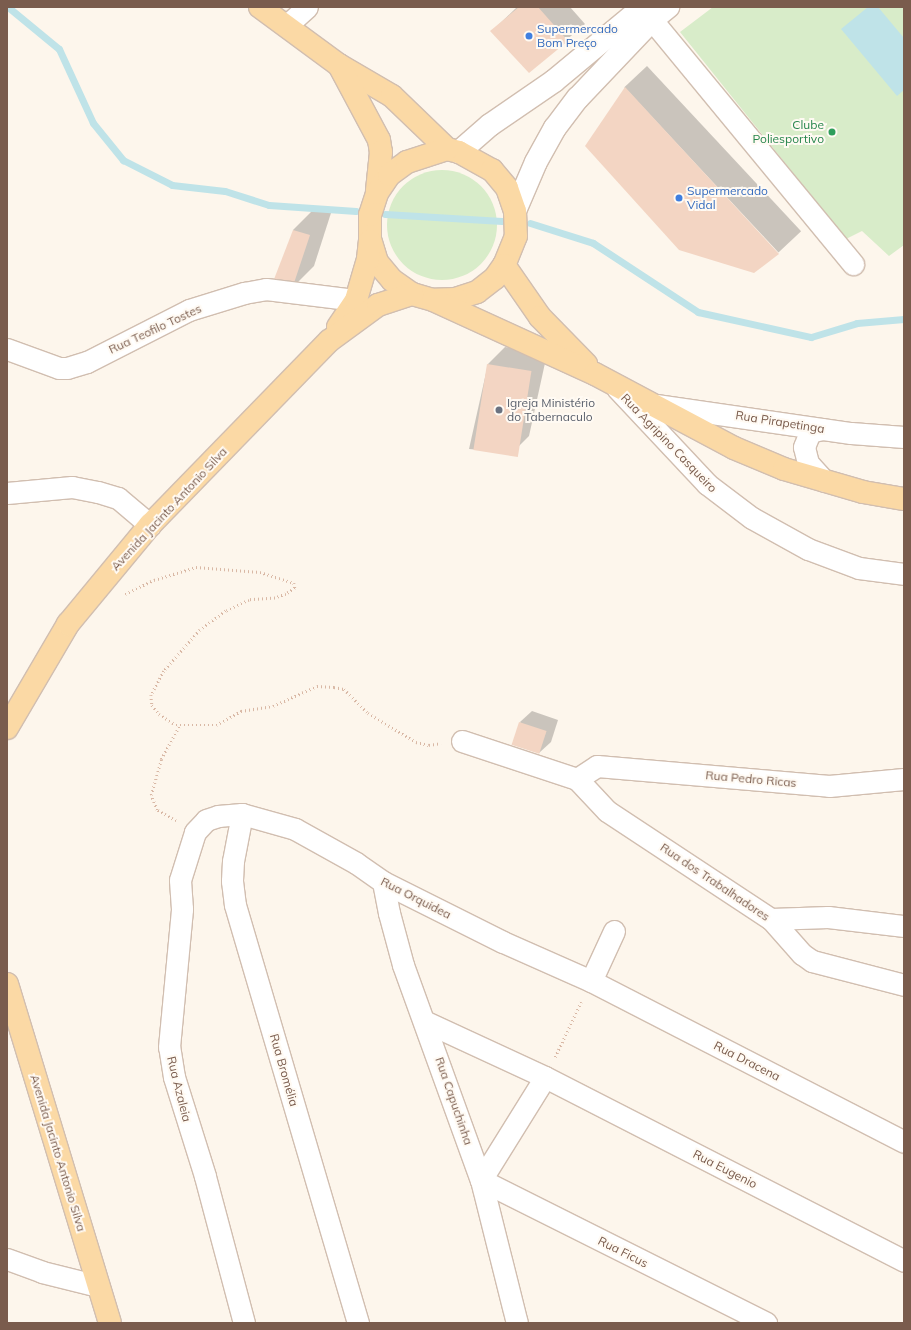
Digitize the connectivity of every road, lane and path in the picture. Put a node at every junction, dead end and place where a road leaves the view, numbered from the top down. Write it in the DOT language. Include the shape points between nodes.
graph roads {
  1 [pos="260,7"];
  2 [pos="307,7"];
  3 [pos="651,10"];
  4 [pos="286,26"];
  5 [pos="339,65"];
  6 [pos="453,151"];
  7 [pos="377,193"];
  8 [pos="516,211"];
  9 [pos="370,240"];
  10 [pos="853,264"];
  11 [pos="504,265"];
  12 [pos="412,294"];
  13 [pos="356,300"];
  14 [pos="433,300"];
  15 [pos="327,343"];
  16 [pos="7,349"];
  17 [pos="603,378"];
  18 [pos="656,405"];
  19 [pos="822,429"];
  20 [pos="904,437"];
  21 [pos="824,480"];
  22 [pos="7,493"];
  23 [pos="904,499"];
  24 [pos="150,525"];
  25 [pos="904,574"];
  26 [pos="167,576"];
  27 [pos="180,725"];
  28 [pos="7,728"];
  29 [pos="462,741"];
  30 [pos="429,745"];
  31 [pos="577,779"];
  32 [pos="904,779"];
  33 [pos="242,814"];
  34 [pos="195,832"];
  35 [pos="383,882"];
  36 [pos="771,919"];
  37 [pos="904,926"];
  38 [pos="614,931"];
  39 [pos="591,981"];
  40 [pos="7,984"];
  41 [pos="904,985"];
  42 [pos="426,1022"];
  43 [pos="545,1077"];
  44 [pos="904,1142"];
  45 [pos="481,1180"];
  46 [pos="7,1259"];
  47 [pos="904,1262"];
  48 [pos="98,1286"];
  49 [pos="110,1323"];
  50 [pos="244,1323"];
  51 [pos="358,1323"];
  52 [pos="517,1323"];
  53 [pos="766,1323"];
  1 -- 4 [label="main road"];
  2 -- 4 [label="street"];
  3 -- 6 [label="street"];
  3 -- 8 [label="street" via="555,128 536,162"];
  3 -- 10 [label="street"];
  4 -- 5 [label="main road"];
  5 -- 6 [label="main road" via="392,96"];
  5 -- 7 [label="main road" via="379,140 381,152"];
  6 -- 7 [label="main road" via="407,162 389,175"];
  6 -- 8 [label="main road" via="492,170 507,188"];
  7 -- 9 [label="main road" via="370,215"];
  8 -- 11 [label="main road" via="516,236"];
  9 -- 12 [label="main road" via="382,268 392,280"];
  9 -- 13 [label="main road" via="368,259"];
  11 -- 14 [label="main road" via="495,278 477,292 456,299"];
  11 -- 17 [label="main road" via="540,318"];
  12 -- 14 [label="main road"];
  12 -- 15 [label="main road" via="378,305"];
  13 -- 15 [label="main road"];
  13 -- 16 [label="street, Rua Teofilo Tostes" via="266,289 244,293 189,310 87,362 67,368 59,368"];
  14 -- 17 [label="main road"];
  15 -- 24 [label="main road, Avenida Jacinto Antonio Silva"];
  17 -- 18 [label="main road"];
  17 -- 25 [label="street, Rua Agripino Casqueiro" via="707,484 752,518 808,549 859,568"];
  18 -- 19 [label="street, Rua Pirapetinga"];
  18 -- 21 [label="main road" via="734,448 784,469"];
  19 -- 20 [label="street, Rua Pirapetinga"];
  19 -- 21 [label="street" via="810,432 804,447 808,463"];
  21 -- 23 [label="main road" via="863,492"];
  22 -- 24 [label="street" via="72,486 118,498"];
  24 -- 28 [label="main road, Avenida Jacinto Antonio Silva" via="68,624"];
  26 -- 27 [label="path" via="184,569 205,567 260,572 290,580 295,588 275,598 249,600 226,611 200,630 164,672 151,695 152,705 159,714"];
  27 -- 30 [label="path" via="216,725 241,711 273,706 317,686 334,687 352,694 356,704 368,713 416,742"];
  27 -- 34 [label="path" via="161,759 150,795 157,810"];
  29 -- 31 [label="street"];
  31 -- 32 [label="street, Rua Pedro Ricas" via="597,766 829,786"];
  31 -- 36 [label="street, Rua dos Trabalhadores" via="607,810"];
  33 -- 34 [label="street, Rua Orquidea" via="206,820"];
  33 -- 35 [label="street, Rua Orquidea" via="295,829 356,863"];
  33 -- 51 [label="street, Rua Bromélia" via="233,861 232,882 236,905"];
  34 -- 50 [label="street, Rua Azaleia" via="180,880 182,909 169,1047 174,1077"];
  35 -- 39 [label="street, Rua Orquidea" via="503,942"];
  35 -- 42 [label="street, Rua Capuchinha" via="403,965"];
  36 -- 37 [label="street" via="828,917"];
  36 -- 41 [label="street, Rua dos Trabalhadores" via="802,954 812,961"];
  38 -- 39 [label="street"];
  39 -- 43 [label="path"];
  39 -- 44 [label="street, Rua Dracena"];
  40 -- 48 [label="main road, Avenida Jacinto Antonio Silva"];
  42 -- 43 [label="street, Rua Eugenio"];
  42 -- 45 [label="street, Rua Capuchinha"];
  43 -- 45 [label="street"];
  43 -- 47 [label="street, Rua Eugenio"];
  45 -- 52 [label="street, Rua Capuchinha"];
  45 -- 53 [label="street, Rua Ficus"];
  46 -- 48 [label="street" via="42,1272"];
  48 -- 49 [label="main road, Avenida Jacinto Antonio Silva"];
}
